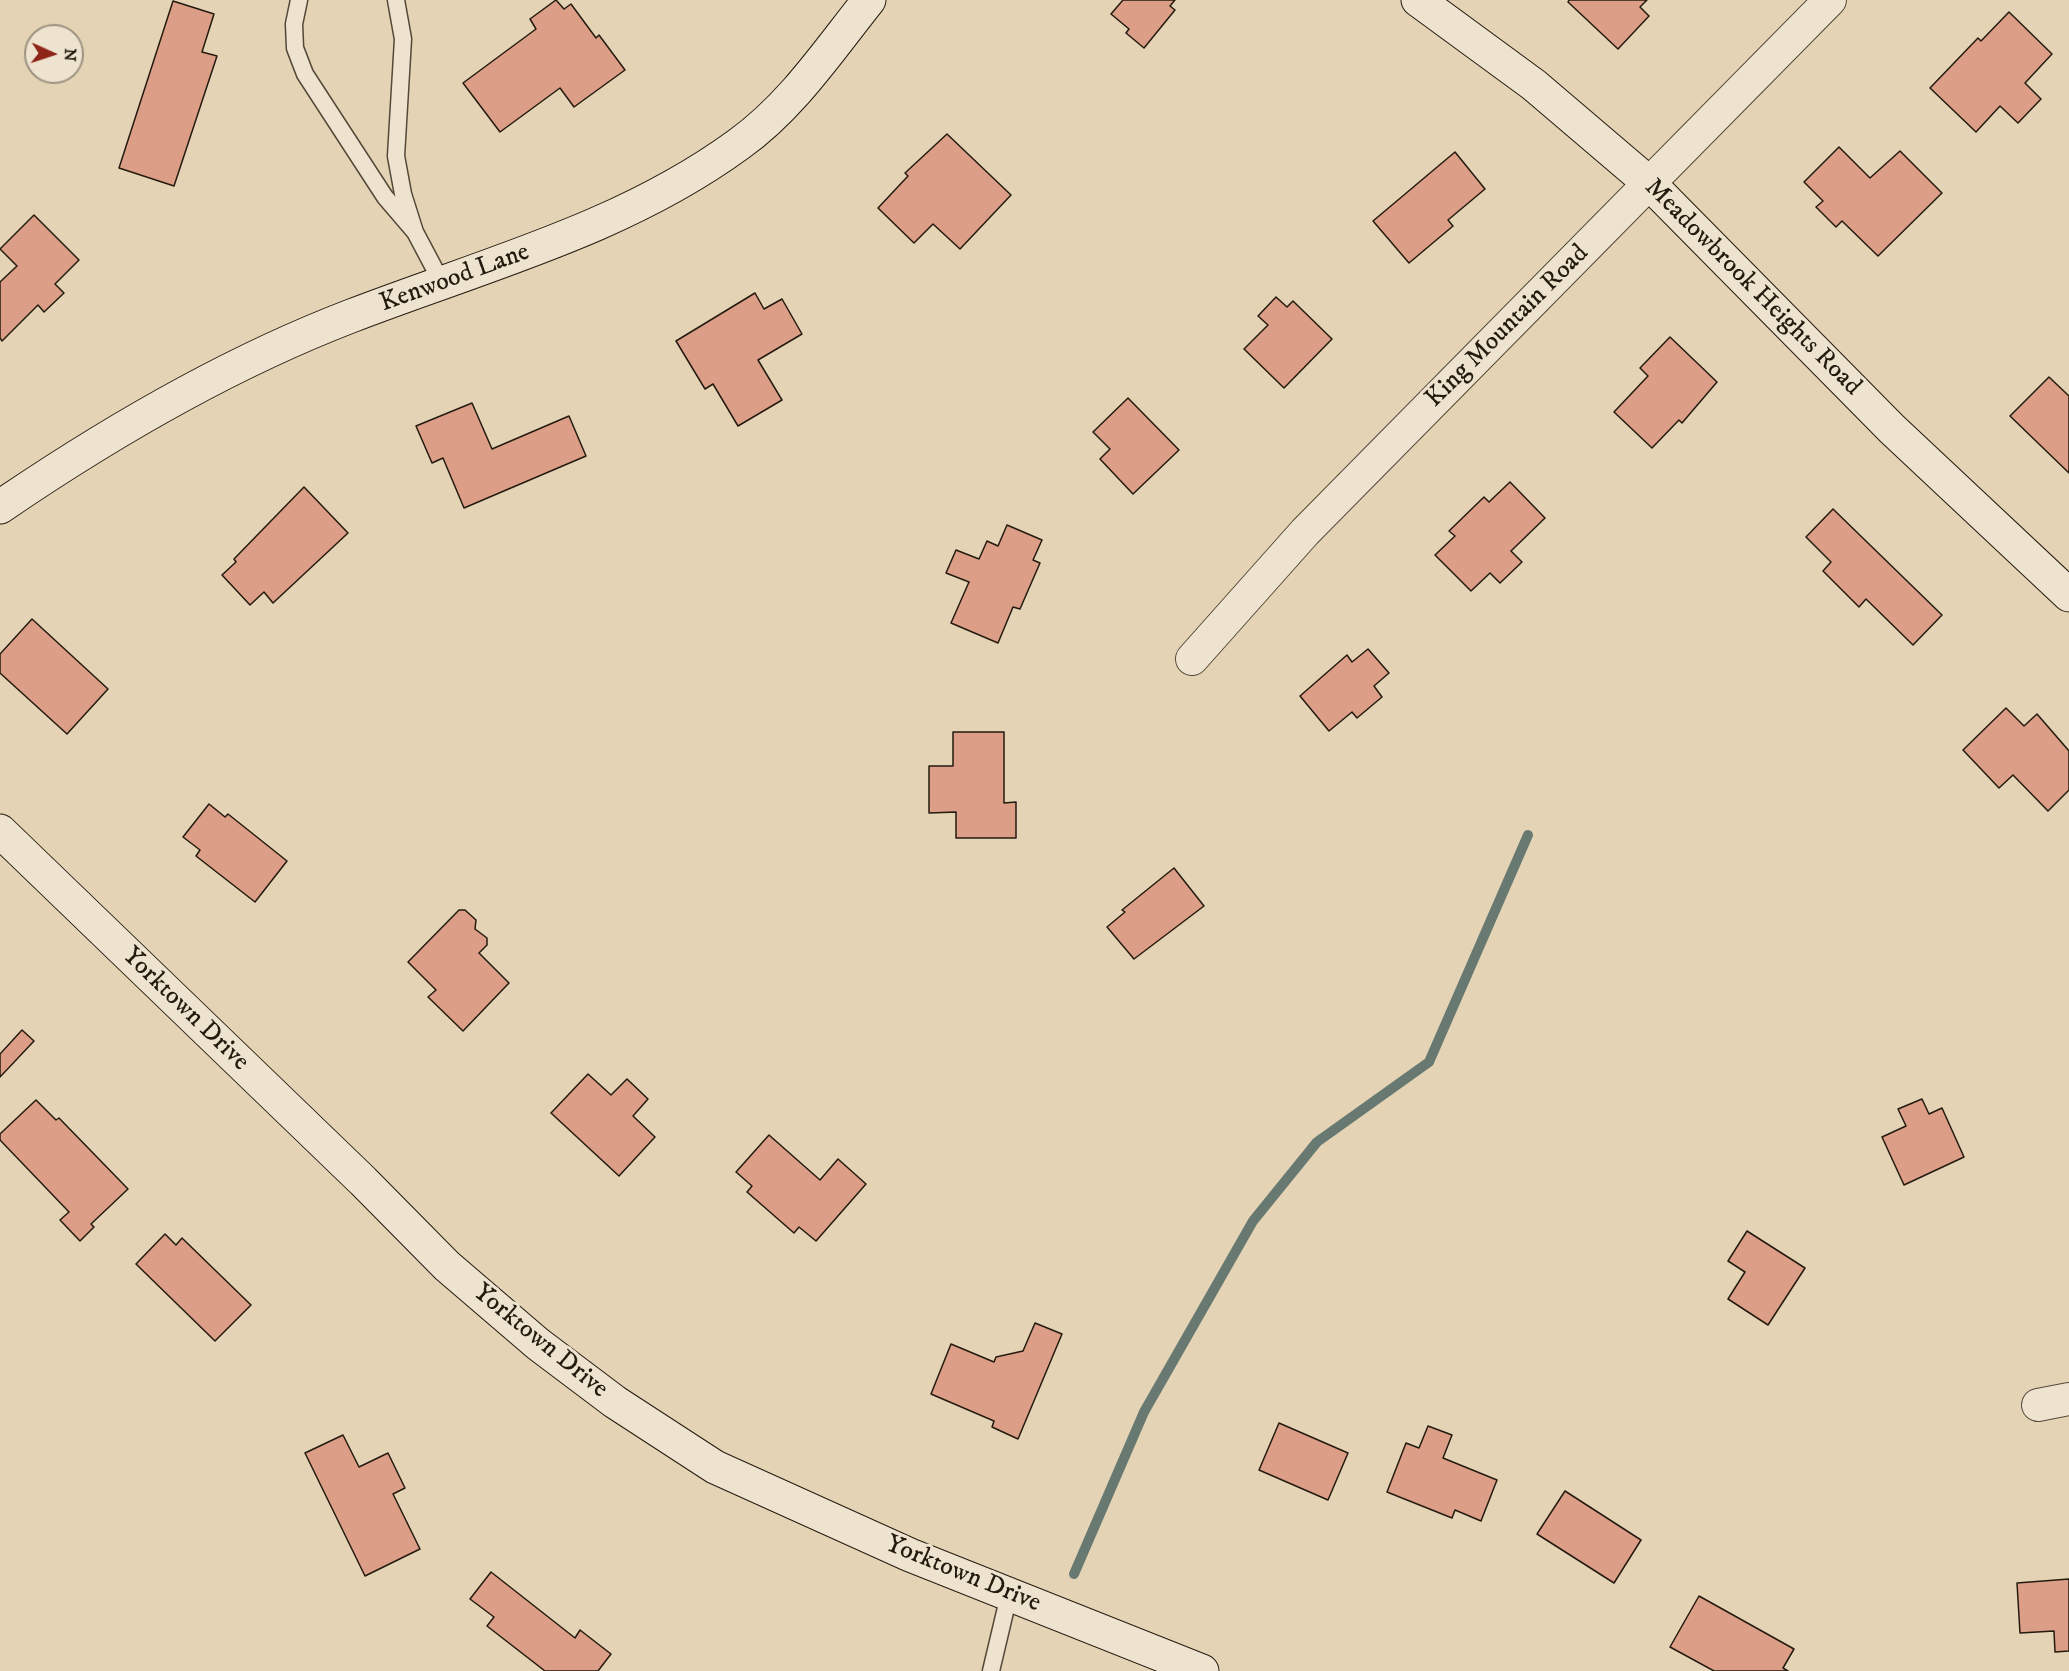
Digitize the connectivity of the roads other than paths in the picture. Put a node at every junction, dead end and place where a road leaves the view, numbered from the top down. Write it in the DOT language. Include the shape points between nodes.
graph roads {
  1 [pos="299,0"];
  2 [pos="396,0"];
  3 [pos="869,0"];
  4 [pos="1418,0"];
  5 [pos="1830,0"];
  6 [pos="1649,183"];
  7 [pos="415,232"];
  8 [pos="442,283"];
  9 [pos="0,507"];
  10 [pos="2069,595"];
  11 [pos="1192,659"];
  12 [pos="0,831"];
  13 [pos="2069,1400"];
  14 [pos="2038,1405"];
  15 [pos="1009,1595"];
  16 [pos="991,1671"];
  17 [pos="1202,1671"];
  1 -- 7 [label="lane" via="295,48 305,74 385,197"];
  2 -- 7 [label="lane" via="403,39 396,156"];
  3 -- 8 [label="street, Kenwood Lane" via="794,95 741,143 702,169 592,227"];
  4 -- 6 [label="street, Meadowbrook Heights Road" via="1534,85"];
  5 -- 6 [label="street, King Mountain Road"];
  6 -- 10 [label="street, Meadowbrook Heights Road" via="1892,429"];
  6 -- 11 [label="street, King Mountain Road" via="1305,532"];
  7 -- 8 [label="lane"];
  8 -- 9 [label="street, Kenwood Lane" via="349,317 239,366 147,414 59,466"];
  12 -- 15 [label="street, Yorktown Drive" via="447,1266 538,1344 715,1467"];
  13 -- 14 [label="street"];
  15 -- 16 [label="lane"];
  15 -- 17 [label="street, Yorktown Drive"];
}
